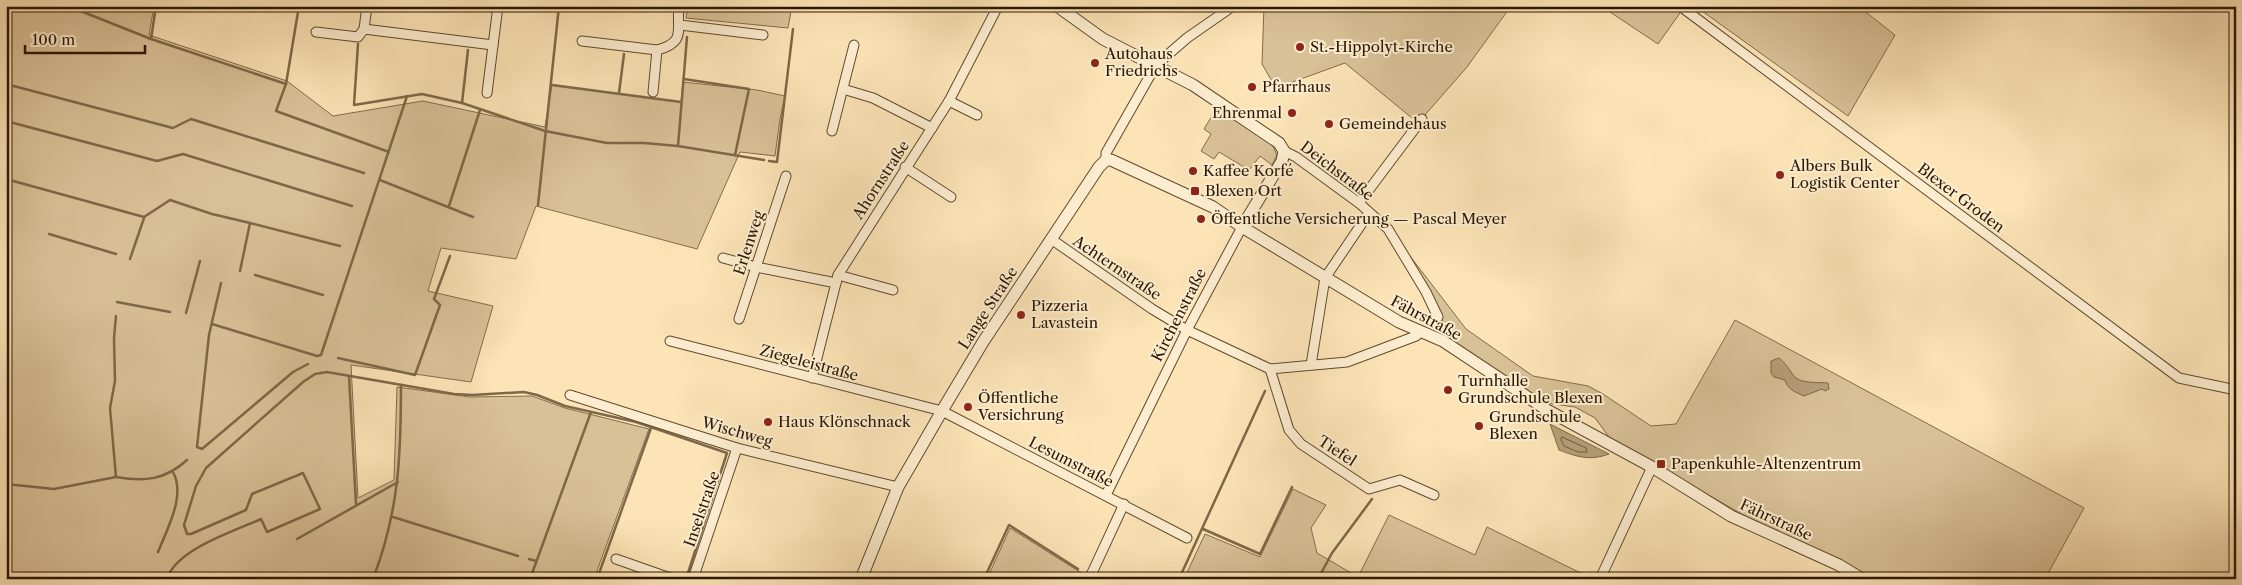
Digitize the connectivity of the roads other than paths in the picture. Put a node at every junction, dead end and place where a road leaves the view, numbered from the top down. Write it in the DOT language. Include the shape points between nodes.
graph roads {
  1 [pos="367,6"];
  2 [pos="498,6"];
  3 [pos="679,6"];
  4 [pos="998,6"];
  5 [pos="1057,6"];
  6 [pos="1233,6"];
  7 [pos="1680,6"];
  8 [pos="680,25"];
  9 [pos="364,29"];
  10 [pos="316,32"];
  11 [pos="763,34"];
  12 [pos="582,41"];
  13 [pos="493,45"];
  14 [pos="854,45"];
  15 [pos="656,50"];
  16 [pos="1156,65"];
  17 [pos="843,89"];
  18 [pos="653,92"];
  19 [pos="487,93"];
  20 [pos="948,101"];
  21 [pos="977,115"];
  22 [pos="1422,119"];
  23 [pos="932,128"];
  24 [pos="832,131"];
  25 [pos="1284,151"];
  26 [pos="1106,160"];
  27 [pos="905,167"];
  28 [pos="786,176"];
  29 [pos="951,197"];
  30 [pos="1359,203"];
  31 [pos="1369,213"];
  32 [pos="1242,227"];
  33 [pos="1051,239"];
  34 [pos="722,258"];
  35 [pos="756,267"];
  36 [pos="1325,278"];
  37 [pos="837,279"];
  38 [pos="893,290"];
  39 [pos="1438,317"];
  40 [pos="739,319"];
  41 [pos="1187,330"];
  42 [pos="1420,332"];
  43 [pos="670,341"];
  44 [pos="1311,365"];
  45 [pos="1270,369"];
  46 [pos="812,378"];
  47 [pos="2236,390"];
  48 [pos="570,396"];
  49 [pos="942,411"];
  50 [pos="737,448"];
  51 [pos="1652,468"];
  52 [pos="898,487"];
  53 [pos="1106,495"];
  54 [pos="1434,495"];
  55 [pos="1124,504"];
  56 [pos="1187,538"];
  57 [pos="616,559"];
  58 [pos="1092,573"];
  59 [pos="673,579"];
  60 [pos="693,579"];
  61 [pos="861,579"];
  62 [pos="1600,579"];
  63 [pos="1862,579"];
  1 -- 9 [label="street"];
  2 -- 13 [label="street"];
  3 -- 8 [label="street"];
  4 -- 20 [label="street, Ahornstraße"];
  5 -- 16 [label="street, Deichstraße" via="1103,39"];
  6 -- 16 [label="street, Lange Straße" via="1187,38"];
  7 -- 47 [label="street, Blexer Groden" via="2179,378"];
  8 -- 11 [label="street"];
  8 -- 15 [label="street" via="676,41"];
  9 -- 10 [label="street" via="358,37"];
  9 -- 13 [label="street"];
  12 -- 15 [label="street"];
  13 -- 19 [label="street"];
  14 -- 17 [label="street"];
  15 -- 18 [label="street"];
  16 -- 25 [label="street, Deichstraße" via="1253,124 1279,143"];
  16 -- 26 [label="street, Lange Straße" via="1106,153"];
  17 -- 23 [label="street" via="873,98"];
  17 -- 24 [label="street"];
  20 -- 21 [label="street"];
  20 -- 23 [label="street, Ahornstraße"];
  22 -- 30 [label="street"];
  23 -- 27 [label="street, Ahornstraße"];
  25 -- 30 [label="street, Deichstraße" via="1296,156"];
  25 -- 32 [label="street, Kirchenstraße" via="1282,161"];
  26 -- 32 [label="street, Fährstraße" via="1118,162 1198,199 1220,210"];
  26 -- 33 [label="street, Lange Straße"];
  27 -- 29 [label="street"];
  27 -- 37 [label="street, Ahornstraße"];
  28 -- 35 [label="street, Erlenweg"];
  30 -- 31 [label="street, Deichstraße"];
  31 -- 36 [label="street"];
  31 -- 39 [label="street, Deichstraße" via="1388,229"];
  32 -- 36 [label="street, Fährstraße"];
  32 -- 41 [label="street, Kirchenstraße"];
  33 -- 41 [label="street, Achternstraße"];
  33 -- 49 [label="street, Lange Straße" via="982,342"];
  34 -- 35 [label="street"];
  35 -- 37 [label="street"];
  35 -- 40 [label="street, Erlenweg"];
  36 -- 42 [label="street, Fährstraße"];
  36 -- 44 [label="street"];
  37 -- 38 [label="street"];
  37 -- 46 [label="street, Ahornstraße"];
  41 -- 45 [label="street, Achternstraße"];
  41 -- 53 [label="street, Kirchenstraße"];
  42 -- 44 [label="street" via="1347,362"];
  42 -- 51 [label="street, Fährstraße" via="1443,341 1547,410"];
  43 -- 46 [label="street, Ziegeleistraße"];
  44 -- 45 [label="street"];
  45 -- 54 [label="street, Tiefel" via="1289,430 1301,444 1369,488 1400,480"];
  46 -- 49 [label="street, Ziegeleistraße"];
  48 -- 50 [label="street, Wischweg"];
  49 -- 52 [label="street, Lange Straße"];
  49 -- 53 [label="street, Lesumstraße"];
  50 -- 52 [label="street, Wischweg"];
  50 -- 60 [label="street, Inselstraße"];
  51 -- 62 [label="street"];
  51 -- 63 [label="street, Fährstraße" via="1731,516 1839,565"];
  52 -- 61 [label="street, Lange Straße"];
  53 -- 55 [label="street, Lesumstraße"];
  55 -- 56 [label="street, Lesumstraße"];
  55 -- 58 [label="street"];
  57 -- 59 [label="street"];
}
